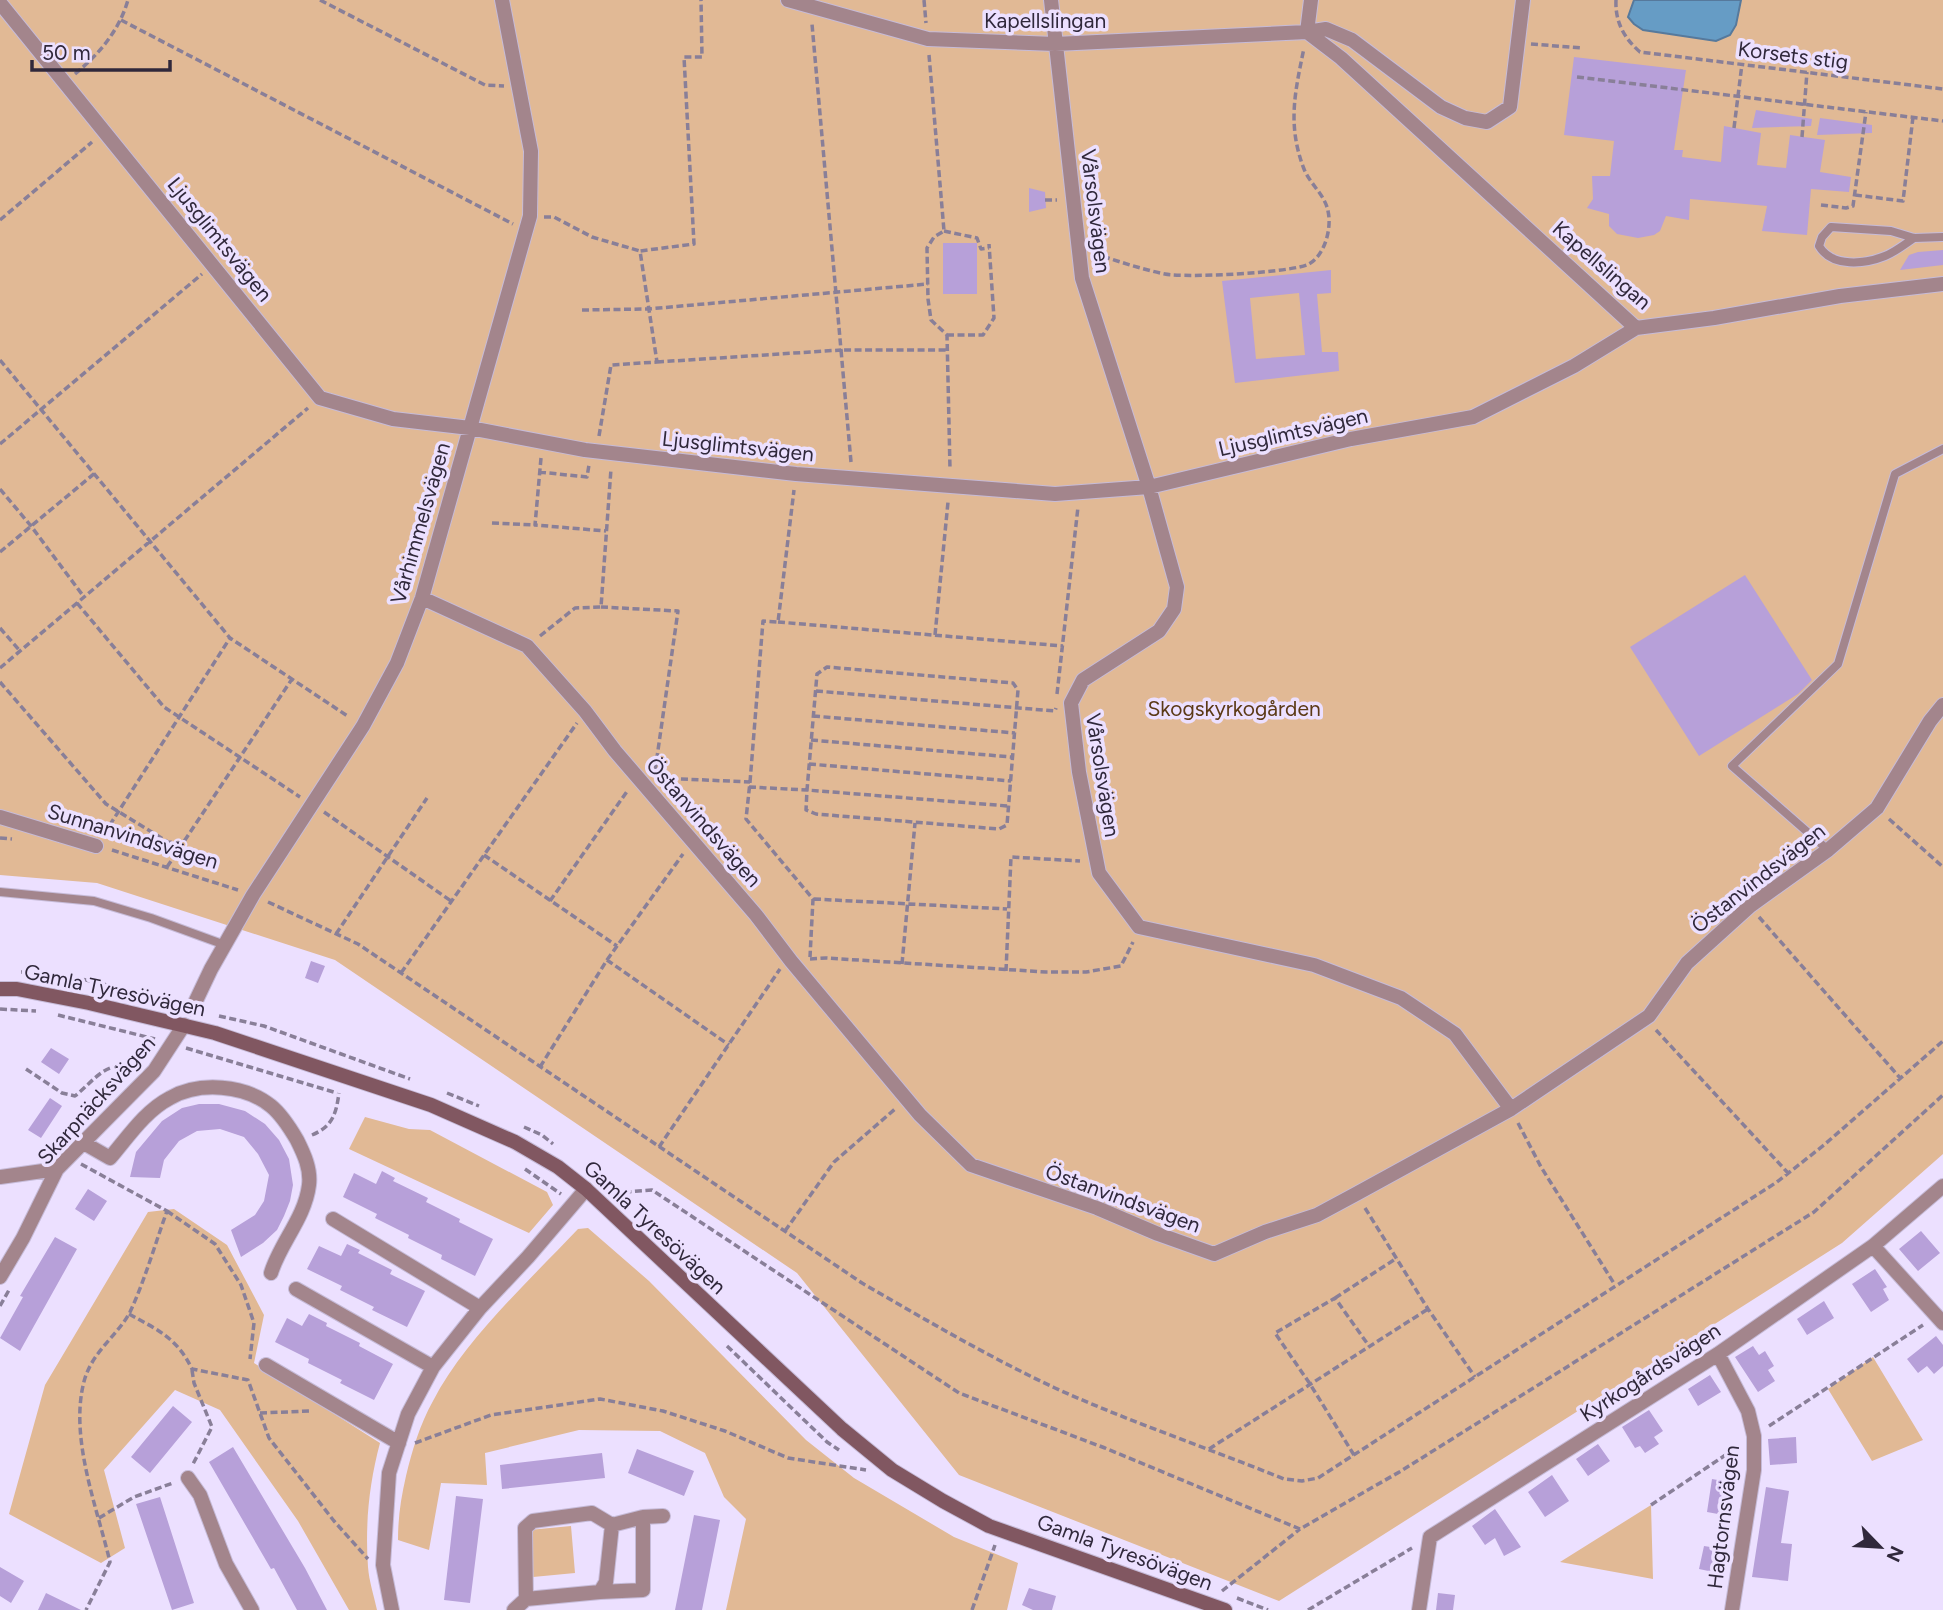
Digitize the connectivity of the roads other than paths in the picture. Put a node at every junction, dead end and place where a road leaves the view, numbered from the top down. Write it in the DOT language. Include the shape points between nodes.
graph roads {
  1 [pos="502,0"];
  2 [pos="788,0"];
  3 [pos="1051,0"];
  4 [pos="1311,0"];
  5 [pos="1523,0"];
  6 [pos="0,3"];
  7 [pos="1307,32"];
  8 [pos="1055,44"];
  9 [pos="1943,237"];
  10 [pos="1914,238"];
  11 [pos="1943,284"];
  12 [pos="1636,328"];
  13 [pos="470,428"];
  14 [pos="1943,449"];
  15 [pos="1149,487"];
  16 [pos="422,598"];
  17 [pos="1943,705"];
  18 [pos="0,817"];
  19 [pos="96,846"];
  20 [pos="1828,850"];
  21 [pos="0,892"];
  22 [pos="225,945"];
  23 [pos="0,989"];
  24 [pos="192,1010"];
  25 [pos="184,1025"];
  26 [pos="1511,1109"];
  27 [pos="82,1142"];
  28 [pos="57,1169"];
  29 [pos="0,1177"];
  30 [pos="1943,1186"];
  31 [pos="586,1189"];
  32 [pos="333,1219"];
  33 [pos="1873,1246"];
  34 [pos="271,1273"];
  35 [pos="0,1277"];
  36 [pos="296,1289"];
  37 [pos="480,1308"];
  38 [pos="1939,1320"];
  39 [pos="1718,1354"];
  40 [pos="266,1365"];
  41 [pos="433,1367"];
  42 [pos="404,1444"];
  43 [pos="187,1478"];
  44 [pos="663,1516"];
  45 [pos="643,1517"];
  46 [pos="612,1525"];
  47 [pos="600,1592"];
  48 [pos="526,1599"];
  49 [pos="1192,1604"];
  50 [pos="251,1610"];
  51 [pos="392,1610"];
  52 [pos="514,1610"];
  53 [pos="1224,1610"];
  54 [pos="1419,1610"];
  55 [pos="1732,1610"];
  1 -- 13 [label="street, Vårhimmelsvägen" via="531,151 529,223"];
  2 -- 8 [label="street, Kapellslingan" via="928,39"];
  3 -- 8 [label="street, Vårsolsvägen"];
  4 -- 7 [label="street"];
  5 -- 7 [label="street, Kapellslingan" via="1510,107 1488,121 1465,118 1441,107 1352,40 1326,29"];
  6 -- 13 [label="street, Ljusglimtsvägen" via="320,398 393,419"];
  7 -- 8 [label="street, Kapellslingan"];
  7 -- 12 [label="street, Kapellslingan"];
  8 -- 15 [label="street, Vårsolsvägen" via="1082,278"];
  9 -- 10 [label="lane"];
  10 -- 10 [label="lane" via="1887,256 1862,262 1838,261 1819,246 1831,227 1891,231"];
  11 -- 12 [label="street, Kapellslingan"];
  12 -- 15 [label="street, Ljusglimtsvägen" via="1574,366 1473,417 1352,439"];
  13 -- 15 [label="street, Ljusglimtsvägen" via="593,451 796,474 1055,494"];
  13 -- 16 [label="street, Vårhimmelsvägen"];
  14 -- 20 [label="lane" via="1895,474 1838,664 1732,766"];
  15 -- 26 [label="street, Vårsolsvägen" via="1177,587 1174,609 1159,631 1083,680 1071,704 1099,873 1139,927 1314,965 1401,998 1455,1034"];
  16 -- 22 [label="street, Vårhimmelsvägen" via="397,663 363,726"];
  16 -- 26 [label="street, Östanvindsvägen" via="527,646 907,1099 971,1165 1214,1254 1317,1215"];
  17 -- 20 [label="street, Östanvindsvägen" via="1877,808"];
  18 -- 19 [label="street, Sunnanvindsvägen"];
  20 -- 26 [label="street, Östanvindsvägen" via="1749,906 1687,963 1646,1018"];
  21 -- 22 [label="lane" via="94,901"];
  22 -- 24 [label="street, Vårhimmelsvägen"];
  23 -- 25 [label="street, Gamla Tyresövägen"];
  25 -- 27 [label="street, Skarpnäcksvägen" via="154,1072"];
  25 -- 31 [label="street, Gamla Tyresövägen" via="478,1124 550,1162"];
  27 -- 28 [label="street, Skarpnäcksvägen"];
  27 -- 34 [label="street" via="110,1158 146,1116 171,1097 198,1089 235,1088 271,1105 289,1125 306,1157 309,1185"];
  28 -- 29 [label="street"];
  28 -- 35 [label="street, Skarpnäcksvägen"];
  30 -- 33 [label="street, Kyrkogårdsvägen"];
  31 -- 37 [label="street"];
  31 -- 49 [label="street, Gamla Tyresövägen" via="832,1421 892,1470 989,1526"];
  32 -- 37 [label="street"];
  33 -- 38 [label="street"];
  33 -- 39 [label="street, Kyrkogårdsvägen"];
  36 -- 41 [label="street"];
  37 -- 41 [label="street"];
  39 -- 54 [label="street, Kyrkogårdsvägen" via="1430,1537"];
  39 -- 55 [label="street, Hagtornsvägen" via="1748,1411 1754,1436 1754,1470"];
  40 -- 42 [label="street"];
  41 -- 42 [label="street" via="408,1414"];
  42 -- 51 [label="street" via="389,1473 383,1565"];
  43 -- 50 [label="street" via="201,1495 226,1564"];
  44 -- 45 [label="street"];
  45 -- 46 [label="street"];
  45 -- 47 [label="street" via="643,1590"];
  46 -- 47 [label="street" via="606,1581"];
  46 -- 48 [label="street" via="592,1513 533,1521 525,1528"];
  47 -- 48 [label="street"];
  48 -- 52 [label="street"];
  49 -- 53 [label="street, Gamla Tyresövägen"];
}
